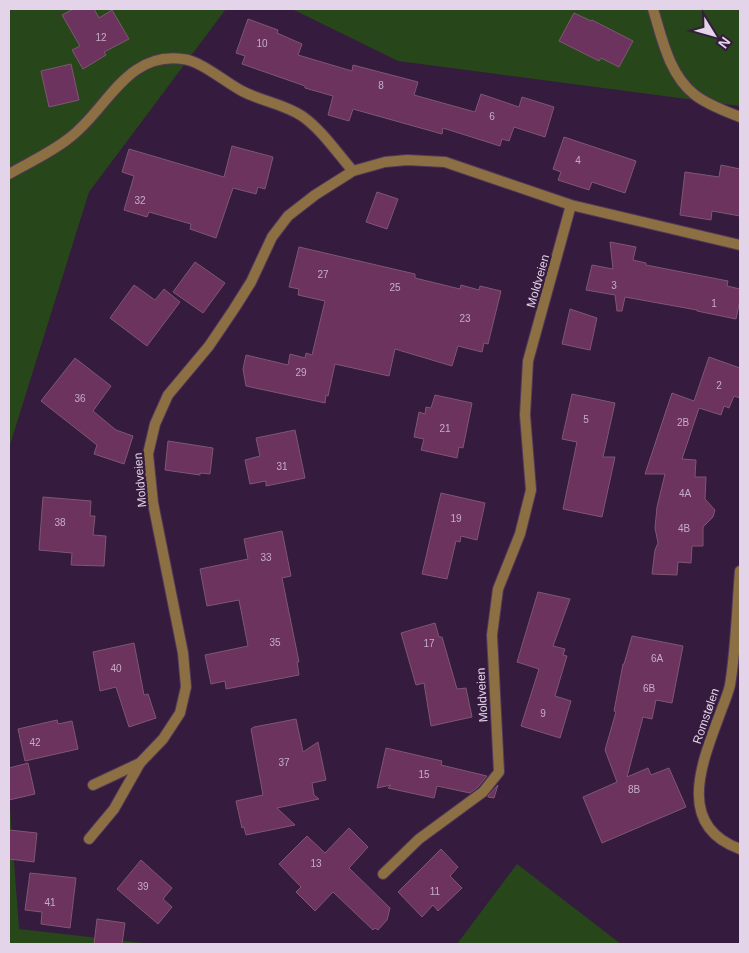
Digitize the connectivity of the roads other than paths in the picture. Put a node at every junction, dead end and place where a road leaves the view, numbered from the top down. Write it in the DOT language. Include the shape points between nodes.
graph roads {
  1 [pos="653,9"];
  2 [pos="740,118"];
  3 [pos="353,172"];
  4 [pos="9,174"];
  5 [pos="571,205"];
  6 [pos="740,245"];
  7 [pos="740,571"];
  8 [pos="140,763"];
  9 [pos="93,785"];
  10 [pos="89,839"];
  11 [pos="740,849"];
  12 [pos="383,874"];
  1 -- 2 [label="street" via="676,73 695,94"];
  3 -- 4 [label="street" via="315,127 301,116 249,95 203,66 185,59 164,57 132,71 68,139"];
  3 -- 5 [label="street, Moldveien" via="407,160 445,162"];
  3 -- 8 [label="street, Moldveien" via="288,216 272,237 252,282 234,309 209,346 168,395 156,424 148,454 153,503 183,653 186,687 180,712 163,739"];
  5 -- 6 [label="street, Moldveien"];
  5 -- 12 [label="street, Moldveien" via="528,361 525,415 531,490 520,534 498,589 492,635 499,772 483,792 419,839"];
  7 -- 11 [label="street, Romstølen" via="730,687 704,760 698,791 708,827"];
  8 -- 9 [label="street, Moldveien"];
  8 -- 10 [label="street" via="114,809"];
}
